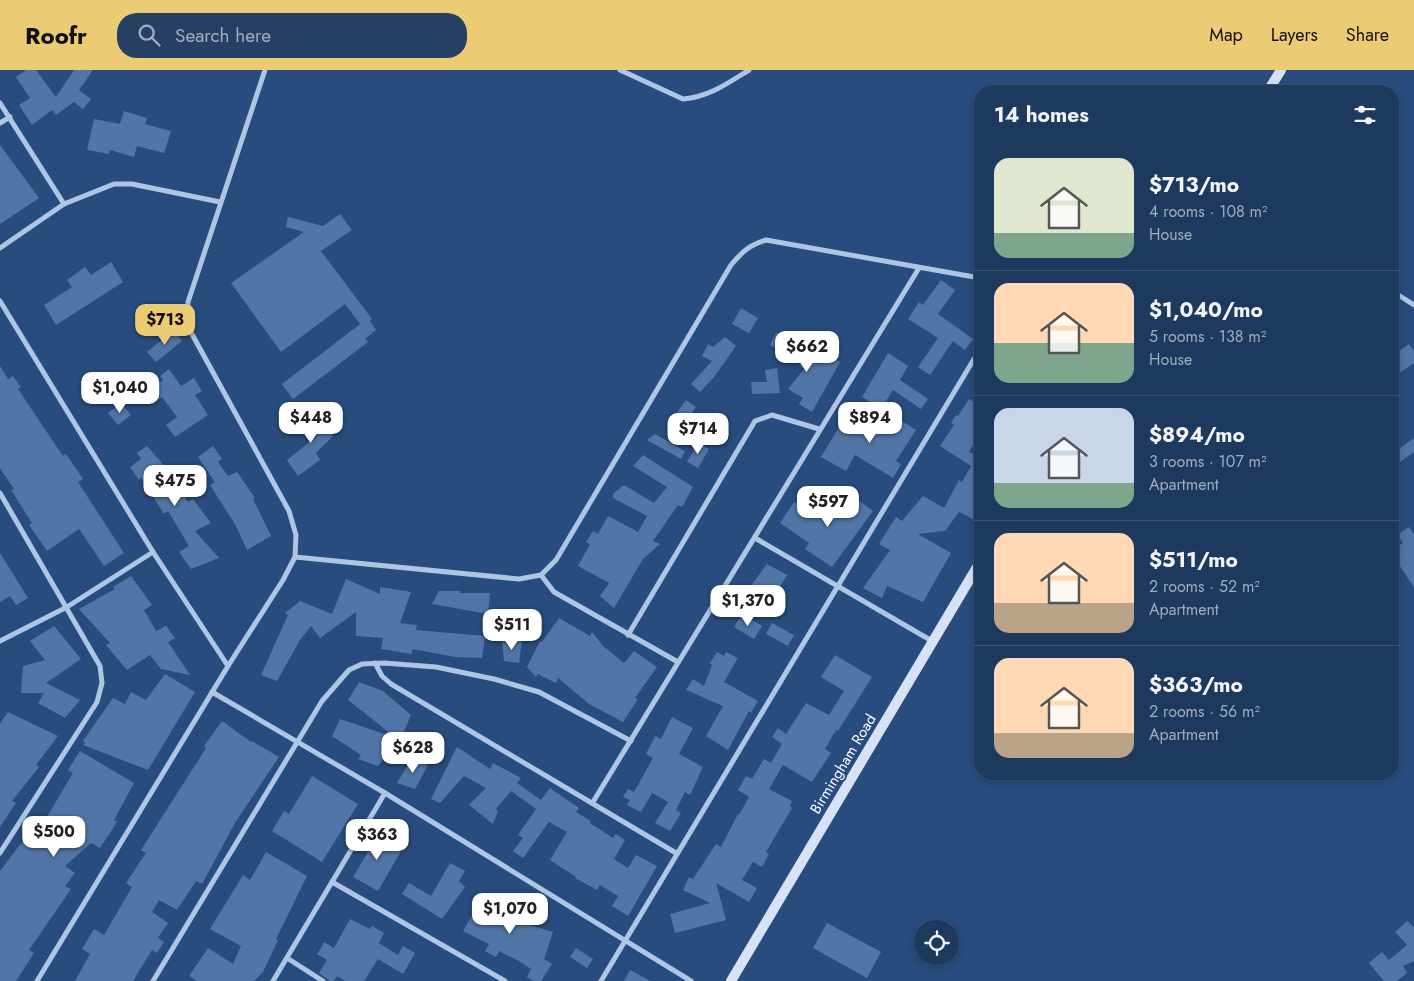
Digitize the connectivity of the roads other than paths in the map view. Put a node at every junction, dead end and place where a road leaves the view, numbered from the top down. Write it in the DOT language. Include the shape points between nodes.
graph roads {
  1 [pos="265,70"];
  2 [pos="620,70"];
  3 [pos="749,70"];
  4 [pos="1281,70"];
  5 [pos="1272,85"];
  6 [pos="0,103"];
  7 [pos="10,117"];
  8 [pos="0,123"];
  9 [pos="220,202"];
  10 [pos="64,204"];
  11 [pos="0,248"];
  12 [pos="919,268"];
  13 [pos="974,277"];
  14 [pos="1399,295"];
  15 [pos="0,301"];
  16 [pos="1414,305"];
  17 [pos="974,359"];
  18 [pos="820,429"];
  19 [pos="0,493"];
  20 [pos="755,538"];
  21 [pos="153,552"];
  22 [pos="295,557"];
  23 [pos="974,572"];
  24 [pos="541,575"];
  25 [pos="837,585"];
  26 [pos="67,608"];
  27 [pos="628,635"];
  28 [pos="0,641"];
  29 [pos="932,641"];
  30 [pos="678,662"];
  31 [pos="375,663"];
  32 [pos="228,666"];
  33 [pos="212,692"];
  34 [pos="632,741"];
  35 [pos="297,742"];
  36 [pos="385,793"];
  37 [pos="593,802"];
  38 [pos="676,853"];
  39 [pos="0,854"];
  40 [pos="332,882"];
  41 [pos="626,940"];
  42 [pos="287,958"];
  43 [pos="38,981"];
  44 [pos="153,981"];
  45 [pos="273,981"];
  46 [pos="323,981"];
  47 [pos="505,981"];
  48 [pos="601,981"];
  49 [pos="691,981"];
  50 [pos="731,981"];
  1 -- 9 [label="street"];
  2 -- 3 [label="street" via="683,98 715,91"];
  4 -- 5 [label="street"];
  6 -- 7 [label="street"];
  7 -- 8 [label="street"];
  7 -- 10 [label="street"];
  9 -- 10 [label="street" via="123,183"];
  9 -- 22 [label="street" via="188,302 187,326 289,511 296,535"];
  10 -- 11 [label="street"];
  12 -- 13 [label="street"];
  12 -- 18 [label="street"];
  12 -- 24 [label="street" via="766,240 744,249 731,265 556,560"];
  14 -- 16 [label="street"];
  15 -- 21 [label="street"];
  17 -- 25 [label="street"];
  18 -- 20 [label="street"];
  18 -- 27 [label="street" via="772,415 755,421"];
  19 -- 26 [label="street"];
  20 -- 25 [label="street"];
  20 -- 30 [label="street"];
  21 -- 26 [label="street"];
  21 -- 32 [label="street"];
  22 -- 24 [label="street" via="519,578"];
  22 -- 32 [label="street"];
  23 -- 29 [label="street, Birmingham Road"];
  24 -- 27 [label="street" via="554,592"];
  25 -- 29 [label="street"];
  25 -- 38 [label="street"];
  26 -- 28 [label="street"];
  26 -- 39 [label="street" via="100,666 102,683 97,702"];
  27 -- 30 [label="street"];
  29 -- 50 [label="street, Birmingham Road" via="873,746"];
  30 -- 34 [label="street"];
  31 -- 34 [label="street" via="436,667 539,692"];
  31 -- 35 [label="street" via="349,670 322,701"];
  31 -- 37 [label="street" via="391,684"];
  32 -- 33 [label="street"];
  33 -- 35 [label="street"];
  33 -- 43 [label="street"];
  34 -- 37 [label="street"];
  35 -- 36 [label="street"];
  35 -- 44 [label="street"];
  36 -- 40 [label="street"];
  36 -- 41 [label="street"];
  37 -- 38 [label="street"];
  38 -- 41 [label="street"];
  40 -- 42 [label="street"];
  40 -- 47 [label="street"];
  41 -- 48 [label="street"];
  41 -- 49 [label="street"];
  42 -- 45 [label="street"];
  42 -- 46 [label="street"];
}
